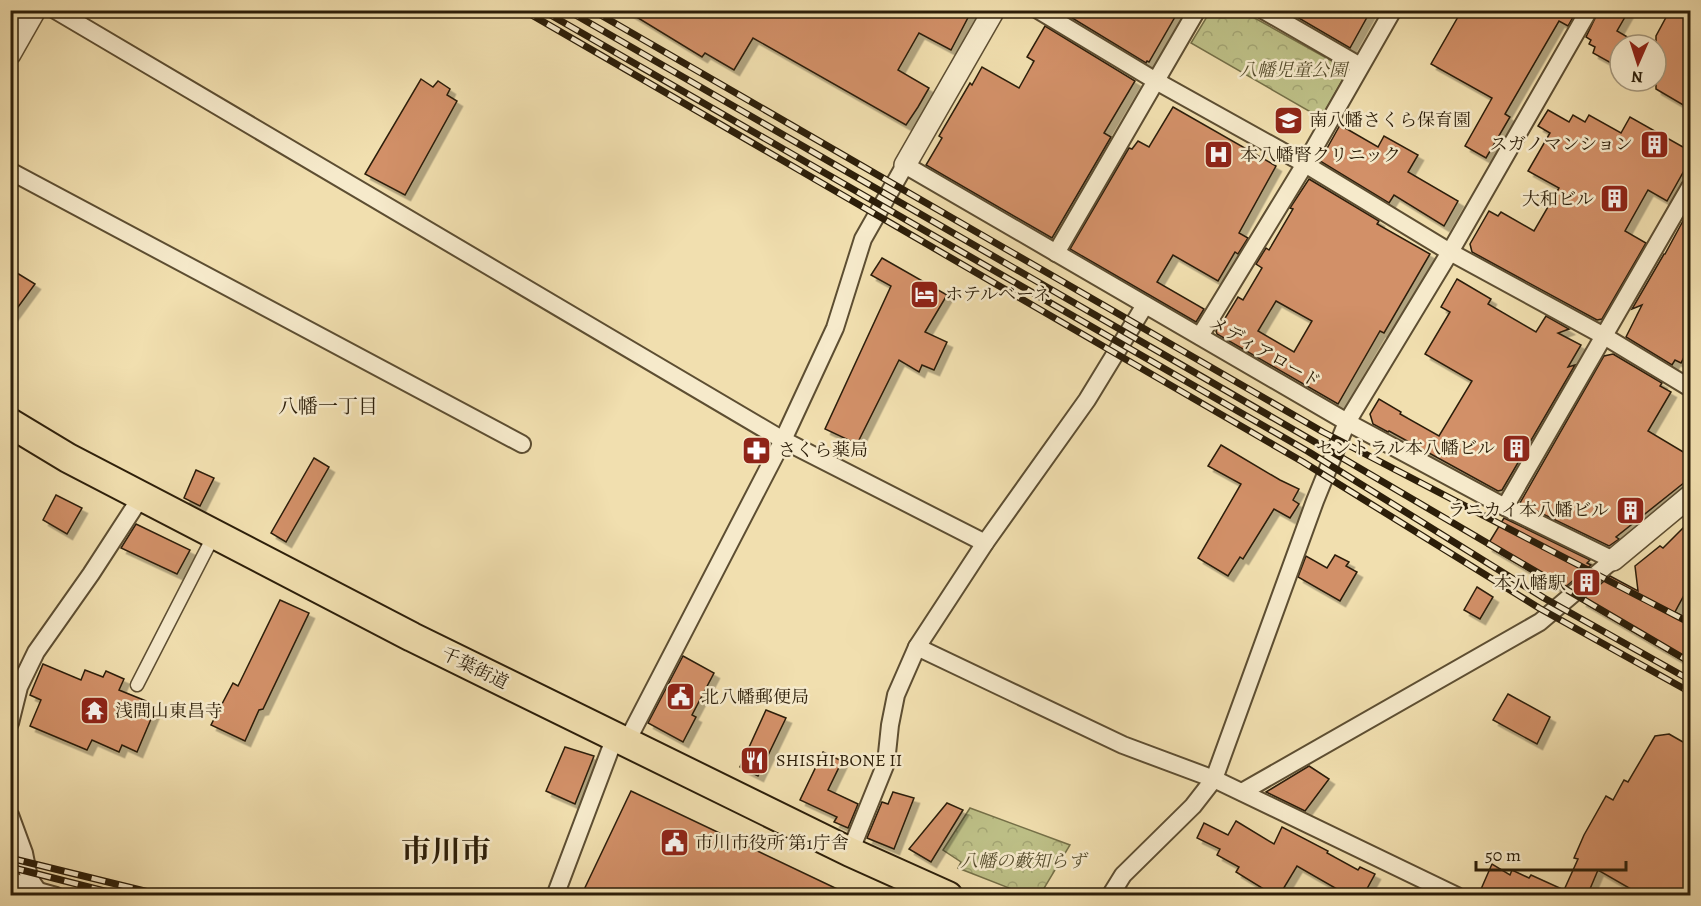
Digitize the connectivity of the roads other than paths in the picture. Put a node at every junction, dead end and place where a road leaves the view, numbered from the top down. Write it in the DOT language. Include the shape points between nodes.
graph roads {
  1 [pos="35,10"];
  2 [pos="55,10"];
  3 [pos="993,10"];
  4 [pos="1038,10"];
  5 [pos="1197,10"];
  6 [pos="1263,10"];
  7 [pos="1393,10"];
  8 [pos="1589,10"];
  9 [pos="10,54"];
  10 [pos="1360,66"];
  11 [pos="1156,81"];
  12 [pos="1305,164"];
  13 [pos="904,165"];
  14 [pos="10,171"];
  15 [pos="1690,187"];
  16 [pos="1450,252"];
  17 [pos="1056,253"];
  18 [pos="1145,305"];
  19 [pos="1200,336"];
  20 [pos="1604,336"];
  21 [pos="1690,388"];
  22 [pos="1347,422"];
  23 [pos="10,423"];
  24 [pos="783,440"];
  25 [pos="522,444"];
  26 [pos="1690,496"];
  27 [pos="141,497"];
  28 [pos="1505,507"];
  29 [pos="213,535"];
  30 [pos="985,543"];
  31 [pos="1613,560"];
  32 [pos="917,647"];
  33 [pos="137,685"];
  34 [pos="10,723"];
  35 [pos="621,740"];
  36 [pos="1214,779"];
  37 [pos="1242,792"];
  38 [pos="10,815"];
  39 [pos="850,852"];
  40 [pos="10,880"];
  41 [pos="930,892"];
  42 [pos="38,893"];
  43 [pos="56,896"];
  44 [pos="555,896"];
  45 [pos="1110,896"];
  46 [pos="1457,896"];
  1 -- 9 [label="street"];
  2 -- 24 [label="street"];
  3 -- 13 [label="street"];
  4 -- 11 [label="street"];
  5 -- 11 [label="street"];
  6 -- 10 [label="street"];
  7 -- 10 [label="street"];
  8 -- 16 [label="street"];
  10 -- 12 [label="street"];
  11 -- 12 [label="street"];
  11 -- 17 [label="street"];
  12 -- 16 [label="street"];
  12 -- 19 [label="street"];
  13 -- 17 [label="street, メディアロード"];
  13 -- 24 [label="street" via="863,239 835,328"];
  14 -- 25 [label="street"];
  15 -- 20 [label="street"];
  16 -- 20 [label="street"];
  16 -- 22 [label="street"];
  17 -- 18 [label="street, メディアロード"];
  18 -- 19 [label="street, メディアロード"];
  18 -- 30 [label="street" via="1087,400"];
  19 -- 22 [label="street, メディアロード"];
  20 -- 21 [label="street"];
  20 -- 28 [label="street"];
  22 -- 28 [label="street, メディアロード"];
  22 -- 36 [label="street"];
  23 -- 27 [label="highway, 千葉街道"];
  24 -- 30 [label="street"];
  24 -- 35 [label="street"];
  26 -- 31 [label="street"];
  27 -- 29 [label="highway, 千葉街道"];
  27 -- 34 [label="street" via="36,652 19,687"];
  28 -- 31 [label="street, メディアロード"];
  29 -- 33 [label="street"];
  29 -- 35 [label="highway, 千葉街道"];
  30 -- 32 [label="street"];
  31 -- 37 [label="street" via="1540,622"];
  32 -- 36 [label="street" via="1123,745"];
  32 -- 39 [label="street" via="896,695 886,763"];
  35 -- 39 [label="highway, 千葉街道"];
  35 -- 44 [label="street"];
  36 -- 37 [label="street"];
  36 -- 45 [label="street" via="1193,806 1123,875"];
  37 -- 46 [label="street"];
  38 -- 42 [label="street" via="29,878"];
  39 -- 41 [label="highway, 千葉街道"];
  40 -- 42 [label="street"];
  42 -- 43 [label="street"];
}
